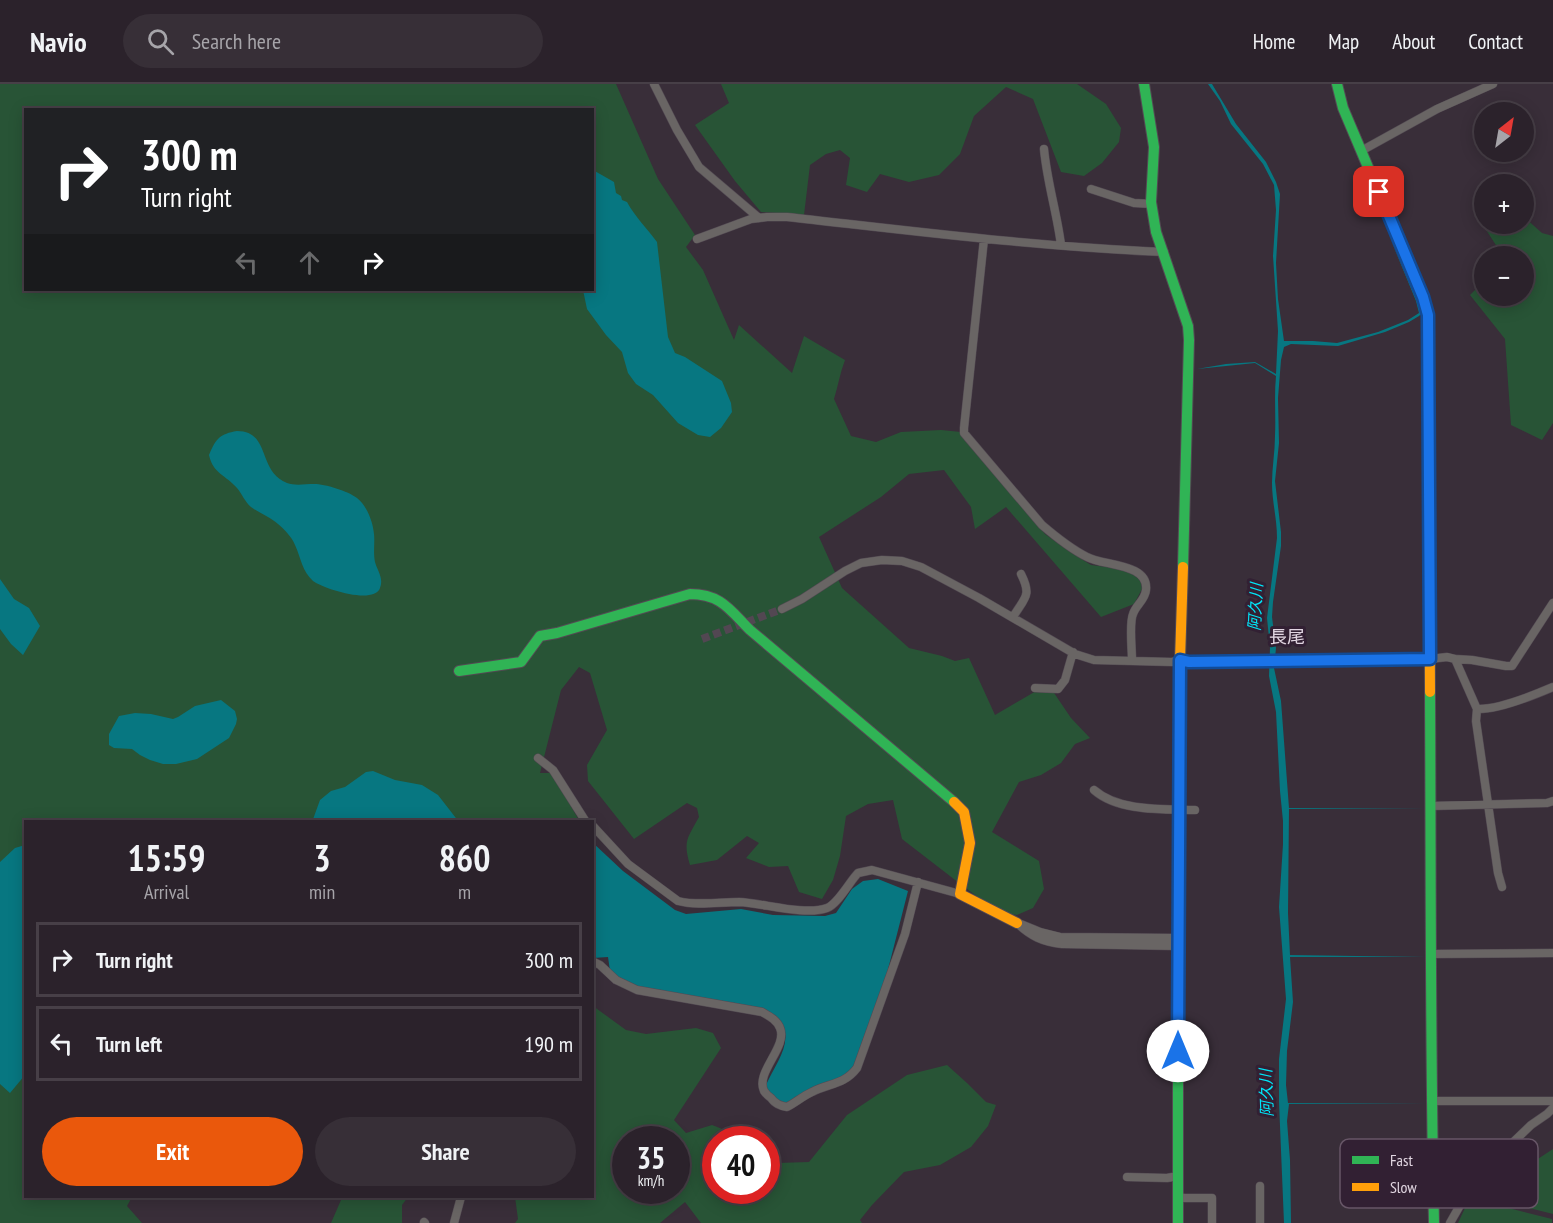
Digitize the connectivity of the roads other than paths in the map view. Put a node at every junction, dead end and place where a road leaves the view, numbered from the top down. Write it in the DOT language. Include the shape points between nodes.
graph roads {
  1 [pos="654,84"];
  2 [pos="1144,84"];
  3 [pos="1336,84"];
  4 [pos="1493,84"];
  5 [pos="1044,149"];
  6 [pos="1361,151"];
  7 [pos="1091,189"];
  8 [pos="1152,204"];
  9 [pos="759,218"];
  10 [pos="697,239"];
  11 [pos="984,239"];
  12 [pos="1061,245"];
  13 [pos="1164,252"];
  14 [pos="1021,574"];
  15 [pos="1553,603"];
  16 [pos="782,609"];
  17 [pos="1013,617"];
  18 [pos="1073,652"];
  19 [pos="1430,659"];
  20 [pos="1455,659"];
  21 [pos="1132,660"];
  22 [pos="1180,660"];
  23 [pos="459,671"];
  24 [pos="1553,687"];
  25 [pos="1035,688"];
  26 [pos="1477,709"];
  27 [pos="538,758"];
  28 [pos="1094,790"];
  29 [pos="1553,801"];
  30 [pos="1488,804"];
  31 [pos="1431,806"];
  32 [pos="1179,809"];
  33 [pos="1195,810"];
  34 [pos="585,820"];
  35 [pos="594,827"];
  36 [pos="918,882"];
  37 [pos="1502,887"];
  38 [pos="960,894"];
  39 [pos="1017,923"];
  40 [pos="1178,942"];
  41 [pos="1553,953"];
  42 [pos="1432,954"];
  43 [pos="594,962"];
  44 [pos="1431,1101"];
  45 [pos="1553,1101"];
  46 [pos="1553,1108"];
  47 [pos="1432,1139"];
  48 [pos="1516,1139"];
  49 [pos="1178,1176"];
  50 [pos="1127,1177"];
  51 [pos="1260,1186"];
  52 [pos="1178,1196"];
  53 [pos="461,1198"];
  54 [pos="1434,1208"];
  55 [pos="1458,1208"];
  56 [pos="454,1223"];
  57 [pos="1178,1223"];
  58 [pos="1212,1223"];
  59 [pos="1260,1223"];
  60 [pos="1434,1223"];
  61 [pos="1450,1223"];
  1 -- 9 [label="street" via="699,167"];
  2 -- 8 [label="street" via="1154,147"];
  3 -- 6 [label="street"];
  4 -- 6 [label="street" via="1437,109"];
  5 -- 12 [label="street"];
  6 -- 19 [label="street" via="1428,315"];
  7 -- 8 [label="street" via="1134,203"];
  8 -- 13 [label="street"];
  9 -- 10 [label="street"];
  9 -- 11 [label="street" via="787,217"];
  11 -- 12 [label="street"];
  11 -- 21 [label="street" via="964,433 1054,535 1090,559 1130,568 1140,575 1146,591 1133,614"];
  12 -- 13 [label="street"];
  13 -- 22 [label="street" via="1189,340"];
  14 -- 17 [label="street" via="1027,594"];
  15 -- 20 [label="street" via="1512,666"];
  16 -- 17 [label="street" via="861,563 882,560 921,567"];
  17 -- 18 [label="street"];
  18 -- 21 [label="street" via="1094,660"];
  18 -- 25 [label="street" via="1065,680 1058,689"];
  19 -- 20 [label="street"];
  19 -- 22 [label="street"];
  19 -- 31 [label="street"];
  20 -- 26 [label="street"];
  21 -- 22 [label="street"];
  22 -- 32 [label="street"];
  23 -- 38 [label="street" via="521,662 540,636 670,598 703,594 720,600 964,812 970,843"];
  24 -- 26 [label="street"];
  26 -- 30 [label="street"];
  27 -- 34 [label="street" via="554,770"];
  28 -- 32 [label="street" via="1129,806"];
  29 -- 30 [label="street"];
  30 -- 31 [label="street"];
  30 -- 37 [label="street"];
  31 -- 42 [label="street"];
  32 -- 33 [label="street"];
  32 -- 40 [label="street"];
  35 -- 36 [label="street" via="628,864 678,901 687,903 741,902 808,910 834,904 858,873 872,870"];
  36 -- 38 [label="street"];
  36 -- 43 [label="street" via="898,954 857,1068 851,1076 787,1107 773,1102 764,1090 763,1079 781,1041 776,1021 762,1012 637,990 615,980"];
  38 -- 39 [label="street"];
  39 -- 40 [label="street" via="1035,938 1062,945"];
  40 -- 49 [label="street"];
  41 -- 42 [label="street"];
  42 -- 44 [label="street"];
  44 -- 45 [label="street"];
  44 -- 47 [label="street"];
  46 -- 48 [label="street"];
  49 -- 50 [label="street"];
  49 -- 52 [label="street"];
  51 -- 59 [label="street"];
  52 -- 57 [label="street"];
  52 -- 58 [label="street" via="1212,1197"];
  53 -- 56 [label="street"];
  54 -- 60 [label="street"];
  55 -- 61 [label="street"];
}
